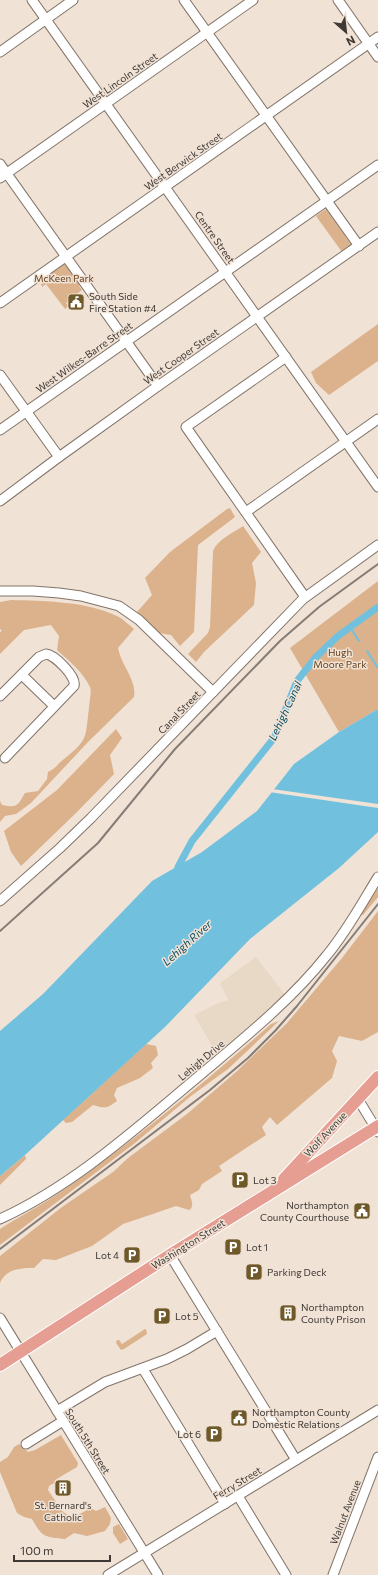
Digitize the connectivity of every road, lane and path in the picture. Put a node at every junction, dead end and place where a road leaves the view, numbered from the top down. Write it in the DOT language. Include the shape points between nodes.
graph roads {
  1 [pos="32,0"];
  2 [pos="73,0"];
  3 [pos="184,0"];
  4 [pos="253,0"];
  5 [pos="338,0"];
  6 [pos="46,19"];
  7 [pos="208,32"];
  8 [pos="378,37"];
  9 [pos="368,44"];
  10 [pos="0,52"];
  11 [pos="378,57"];
  12 [pos="106,103"];
  13 [pos="266,115"];
  14 [pos="0,164"];
  15 [pos="378,165"];
  16 [pos="3,175"];
  17 [pos="166,186"];
  18 [pos="327,201"];
  19 [pos="378,232"];
  20 [pos="359,246"];
  21 [pos="66,257"];
  22 [pos="226,271"];
  23 [pos="0,303"];
  24 [pos="258,316"];
  25 [pos="126,342"];
  26 [pos="286,357"];
  27 [pos="0,375"];
  28 [pos="158,386"];
  29 [pos="26,412"];
  30 [pos="378,419"];
  31 [pos="0,430"];
  32 [pos="346,441"];
  33 [pos="58,456"];
  34 [pos="378,487"];
  35 [pos="0,501"];
  36 [pos="246,512"];
  37 [pos="378,545"];
  38 [pos="0,591"];
  39 [pos="305,597"];
  40 [pos="22,675"];
  41 [pos="213,692"];
  42 [pos="0,696"];
  43 [pos="54,706"];
  44 [pos="5,758"];
  45 [pos="378,877"];
  46 [pos="0,901"];
  47 [pos="378,1077"];
  48 [pos="358,1099"];
  49 [pos="377,1129"];
  50 [pos="310,1150"];
  51 [pos="316,1163"];
  52 [pos="272,1191"];
  53 [pos="0,1219"];
  54 [pos="170,1254"];
  55 [pos="0,1318"];
  56 [pos="217,1331"];
  57 [pos="21,1352"];
  58 [pos="0,1365"];
  59 [pos="143,1369"];
  60 [pos="378,1410"];
  61 [pos="57,1411"];
  62 [pos="64,1421"];
  63 [pos="26,1444"];
  64 [pos="378,1457"];
  65 [pos="296,1460"];
  66 [pos="238,1496"];
  67 [pos="225,1504"];
  68 [pos="144,1553"];
  69 [pos="108,1575"];
  70 [pos="158,1575"];
  71 [pos="286,1575"];
  72 [pos="333,1575"];
  1 -- 6 [label="street, Centre Street"];
  2 -- 6 [label="street"];
  3 -- 7 [label="street"];
  4 -- 7 [label="street, West Lincoln Street"];
  5 -- 9 [label="street"];
  6 -- 10 [label="street"];
  6 -- 12 [label="street, Centre Street"];
  7 -- 12 [label="street, West Lincoln Street"];
  7 -- 13 [label="street"];
  8 -- 9 [label="street, West Berwick Street"];
  9 -- 11 [label="street"];
  9 -- 13 [label="street, West Berwick Street"];
  12 -- 16 [label="street, West Lincoln Street"];
  12 -- 17 [label="street, Centre Street"];
  13 -- 17 [label="street, West Berwick Street"];
  13 -- 18 [label="street"];
  14 -- 16 [label="street"];
  15 -- 18 [label="street, West Wilkes-Barre Street"];
  16 -- 21 [label="street"];
  17 -- 21 [label="street, West Berwick Street"];
  17 -- 22 [label="street, Centre Street"];
  18 -- 20 [label="street"];
  18 -- 22 [label="street, West Wilkes-Barre Street"];
  19 -- 20 [label="street, West Cooper Street"];
  20 -- 24 [label="street, West Cooper Street"];
  21 -- 23 [label="street, West Berwick Street"];
  21 -- 25 [label="street"];
  22 -- 24 [label="street, Centre Street"];
  22 -- 25 [label="street, West Wilkes-Barre Street"];
  24 -- 26 [label="street, Centre Street"];
  24 -- 28 [label="street, West Cooper Street"];
  25 -- 28 [label="street"];
  25 -- 29 [label="street, West Wilkes-Barre Street"];
  26 -- 32 [label="street, Centre Street"];
  26 -- 36 [label="street" via="186,427"];
  27 -- 29 [label="street"];
  28 -- 33 [label="street, West Cooper Street"];
  29 -- 31 [label="street, West Wilkes-Barre Street"];
  29 -- 33 [label="street"];
  30 -- 32 [label="street"];
  32 -- 34 [label="street, Centre Street"];
  32 -- 36 [label="street"];
  33 -- 35 [label="street, West Cooper Street"];
  36 -- 39 [label="street"];
  37 -- 39 [label="street, Canal Street"];
  38 -- 41 [label="street" via="59,593 119,606 139,620"];
  39 -- 41 [label="street, Canal Street"];
  40 -- 42 [label="street"];
  40 -- 43 [label="street"];
  40 -- 43 [label="street" via="41,656 48,654 54,657 75,681"];
  41 -- 46 [label="street, Canal Street" via="91,818"];
  43 -- 44 [label="street"];
  45 -- 53 [label="street, Lehigh Drive" via="340,939 326,956 287,998 243,1039 97,1160 58,1188 23,1209"];
  47 -- 48 [label="main road, Wolf Avenue"];
  48 -- 49 [label="street"];
  48 -- 50 [label="main road, Wolf Avenue"];
  49 -- 51 [label="main road, Washington Street"];
  50 -- 51 [label="main road"];
  50 -- 52 [label="main road, Wolf Avenue"];
  51 -- 52 [label="main road, Washington Street"];
  52 -- 54 [label="main road, Washington Street"];
  54 -- 56 [label="street"];
  54 -- 57 [label="main road, Washington Street"];
  55 -- 57 [label="street, South 5th Street"];
  56 -- 59 [label="street" via="182,1352"];
  56 -- 65 [label="street"];
  57 -- 58 [label="main road, Washington Street"];
  57 -- 61 [label="street, South 5th Street"];
  59 -- 61 [label="street" via="109,1380"];
  59 -- 67 [label="street"];
  60 -- 65 [label="street, Ferry Street"];
  61 -- 62 [label="street, South 5th Street"];
  62 -- 63 [label="street"];
  62 -- 68 [label="street, South 5th Street"];
  64 -- 72 [label="street, Walnut Avenue"];
  65 -- 66 [label="street, Ferry Street"];
  66 -- 67 [label="street, Ferry Street"];
  66 -- 71 [label="street"];
  67 -- 68 [label="street, Ferry Street"];
  68 -- 69 [label="street, Ferry Street"];
  68 -- 70 [label="street, South 5th Street"];
}
